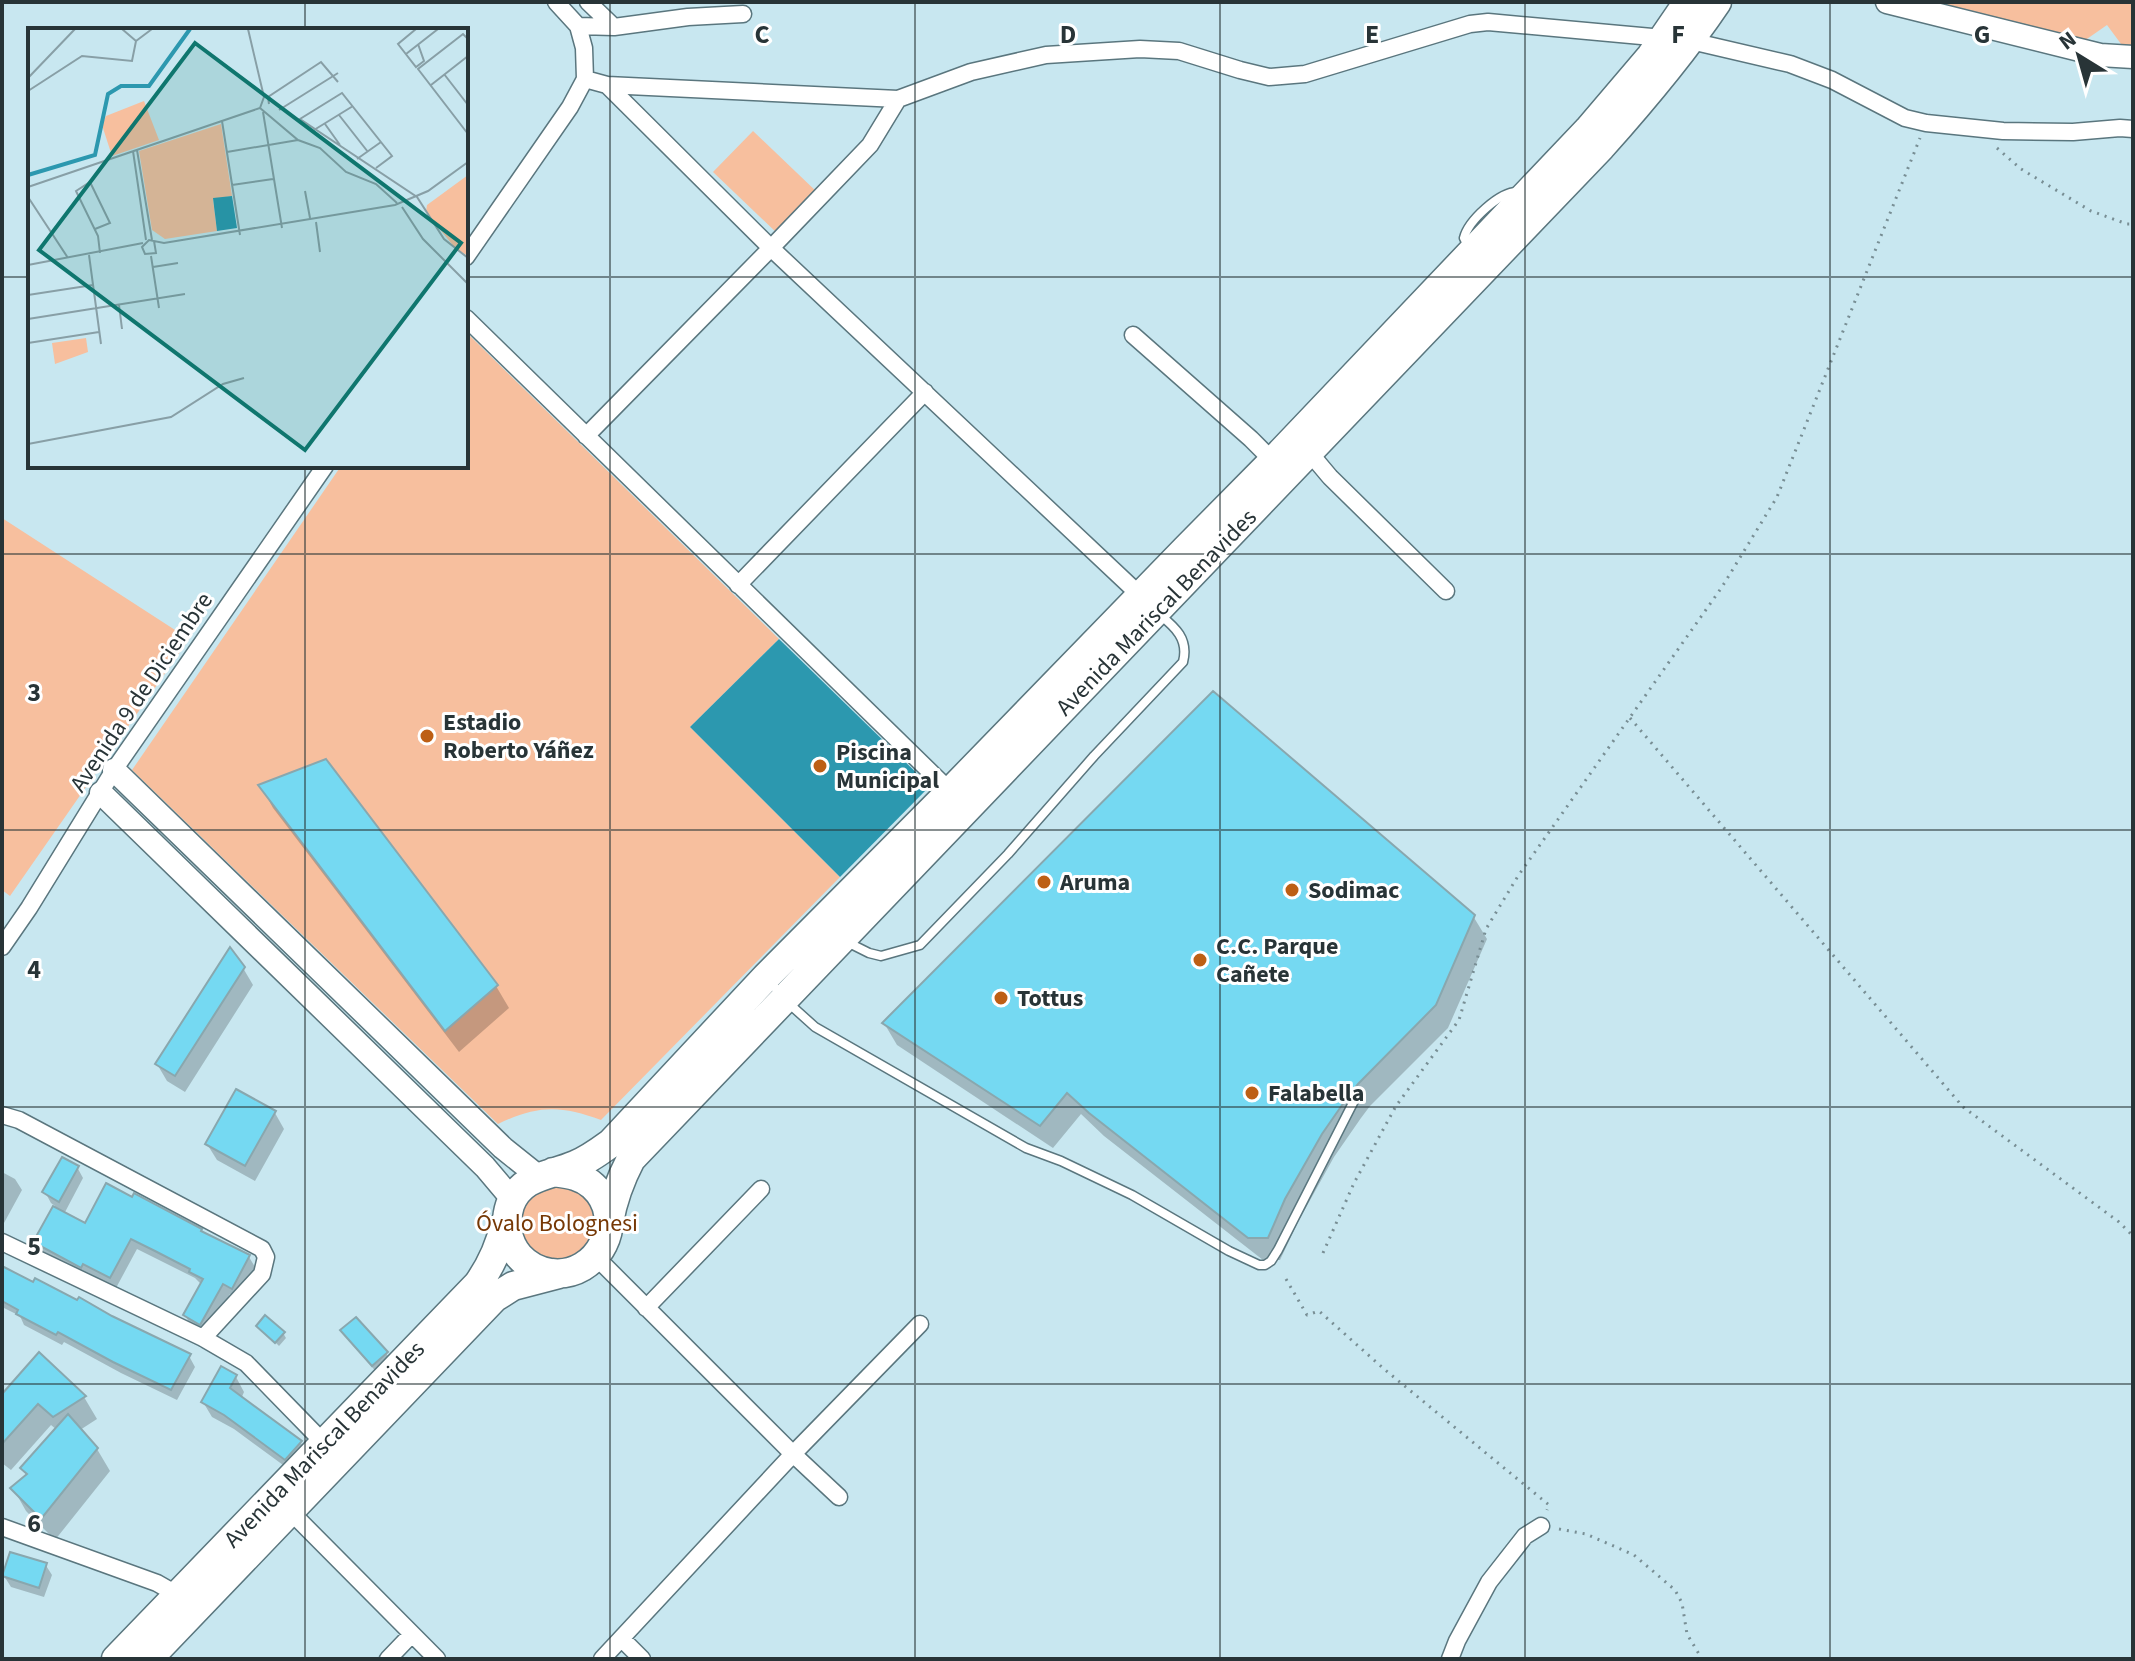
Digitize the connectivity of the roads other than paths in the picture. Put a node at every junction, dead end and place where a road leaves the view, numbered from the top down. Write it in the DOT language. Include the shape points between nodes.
graph roads {
  1 [pos="556,2"];
  2 [pos="588,2"];
  3 [pos="1887,2"];
  4 [pos="1700,6"];
  5 [pos="691,9"];
  6 [pos="743,14"];
  7 [pos="578,26"];
  8 [pos="614,27"];
  9 [pos="1677,40"];
  10 [pos="2133,57"];
  11 [pos="585,79"];
  12 [pos="607,85"];
  13 [pos="898,99"];
  14 [pos="2133,129"];
  15 [pos="1536,199"];
  16 [pos="771,248"];
  17 [pos="468,254"];
  18 [pos="468,320"];
  19 [pos="1133,335"];
  20 [pos="925,392"];
  21 [pos="586,436"];
  22 [pos="1309,452"];
  23 [pos="1273,461"];
  24 [pos="324,468"];
  25 [pos="738,585"];
  26 [pos="1446,591"];
  27 [pos="1148,604"];
  28 [pos="114,770"];
  29 [pos="101,793"];
  30 [pos="959,800"];
  31 [pos="843,940"];
  32 [pos="2,947"];
  33 [pos="766,977"];
  34 [pos="785,1000"];
  35 [pos="1355,1099"];
  36 [pos="2,1115"];
  37 [pos="545,1174"];
  38 [pos="761,1189"];
  39 [pos="510,1207"];
  40 [pos="609,1225"];
  41 [pos="2,1242"];
  42 [pos="596,1257"];
  43 [pos="560,1274"];
  44 [pos="646,1308"];
  45 [pos="920,1324"];
  46 [pos="203,1338"];
  47 [pos="324,1443"];
  48 [pos="793,1454"];
  49 [pos="839,1497"];
  50 [pos="282,1503"];
  51 [pos="1541,1526"];
  52 [pos="2,1527"];
  53 [pos="178,1595"];
  54 [pos="412,1634"];
  55 [pos="622,1639"];
  56 [pos="116,1659"];
  57 [pos="148,1659"];
  58 [pos="388,1659"];
  59 [pos="437,1659"];
  60 [pos="602,1659"];
  61 [pos="642,1659"];
  62 [pos="1450,1659"];
  1 -- 7 [label="street"];
  2 -- 8 [label="street"];
  3 -- 10 [label="street" via="2100,55"];
  4 -- 9 [label="highway, Avenida Mariscal Benavides"];
  5 -- 6 [label="street"];
  5 -- 8 [label="street"];
  7 -- 8 [label="street"];
  7 -- 11 [label="street"];
  9 -- 13 [label="street" via="1488,22 1305,74 1269,77 1179,51 1046,55 971,72"];
  9 -- 14 [label="street" via="1790,64 1926,123 2003,131"];
  9 -- 15 [label="highway, Avenida Mariscal Benavides" via="1643,100"];
  11 -- 12 [label="street"];
  11 -- 17 [label="street"];
  12 -- 13 [label="street"];
  12 -- 16 [label="street"];
  13 -- 16 [label="street" via="870,145"];
  15 -- 22 [label="highway, Avenida Mariscal Benavides"];
  15 -- 23 [label="highway, Avenida Mariscal Benavides" via="1471,252"];
  16 -- 20 [label="street"];
  16 -- 21 [label="street"];
  18 -- 21 [label="street"];
  19 -- 23 [label="street"];
  20 -- 25 [label="street"];
  20 -- 27 [label="street"];
  21 -- 25 [label="street"];
  22 -- 26 [label="street"];
  22 -- 27 [label="highway, Avenida Mariscal Benavides"];
  23 -- 27 [label="highway, Avenida Mariscal Benavides"];
  24 -- 28 [label="street, Avenida 9 de Diciembre"];
  25 -- 30 [label="street"];
  27 -- 30 [label="highway, Avenida Mariscal Benavides"];
  27 -- 31 [label="lane" via="1177,629 1186,652 1183,662 920,945 881,956"];
  28 -- 29 [label="street, Avenida 9 de Diciembre"];
  28 -- 37 [label="street" via="491,1137"];
  29 -- 32 [label="street, Avenida 9 de Diciembre"];
  29 -- 39 [label="street" via="485,1167"];
  30 -- 31 [label="highway, Avenida Mariscal Benavides"];
  30 -- 33 [label="highway, Avenida Mariscal Benavides"];
  31 -- 34 [label="highway, Avenida Mariscal Benavides"];
  33 -- 34 [label="lane"];
  33 -- 37 [label="highway, Avenida Mariscal Benavides" via="611,1143 584,1161"];
  34 -- 35 [label="lane" via="815,1027 1026,1148 1132,1195 1259,1265 1271,1261 1278,1250"];
  34 -- 40 [label="highway, Avenida Mariscal Benavides" via="631,1159"];
  36 -- 46 [label="street" via="262,1249 262,1274"];
  37 -- 39 [label="highway" via="523,1185"];
  37 -- 40 [label="highway" via="574,1175 593,1186 605,1204"];
  38 -- 44 [label="street"];
  39 -- 43 [label="highway" via="507,1232 514,1249 542,1272"];
  39 -- 47 [label="highway, Avenida Mariscal Benavides" via="501,1243 478,1284"];
  40 -- 42 [label="highway"];
  41 -- 46 [label="street"];
  42 -- 43 [label="highway"];
  42 -- 44 [label="street"];
  43 -- 50 [label="highway, Avenida Mariscal Benavides" via="513,1286 494,1298"];
  44 -- 48 [label="street"];
  45 -- 48 [label="street"];
  46 -- 47 [label="street" via="246,1363"];
  47 -- 50 [label="highway, Avenida Mariscal Benavides"];
  48 -- 49 [label="street"];
  48 -- 55 [label="street"];
  50 -- 53 [label="highway, Avenida Mariscal Benavides"];
  50 -- 54 [label="street"];
  50 -- 57 [label="highway, Avenida Mariscal Benavides"];
  51 -- 62 [label="street" via="1525,1536 1489,1582"];
  52 -- 53 [label="street"];
  53 -- 56 [label="highway, Avenida Mariscal Benavides"];
  54 -- 58 [label="street"];
  54 -- 59 [label="street"];
  55 -- 60 [label="street"];
  55 -- 61 [label="street"];
}
